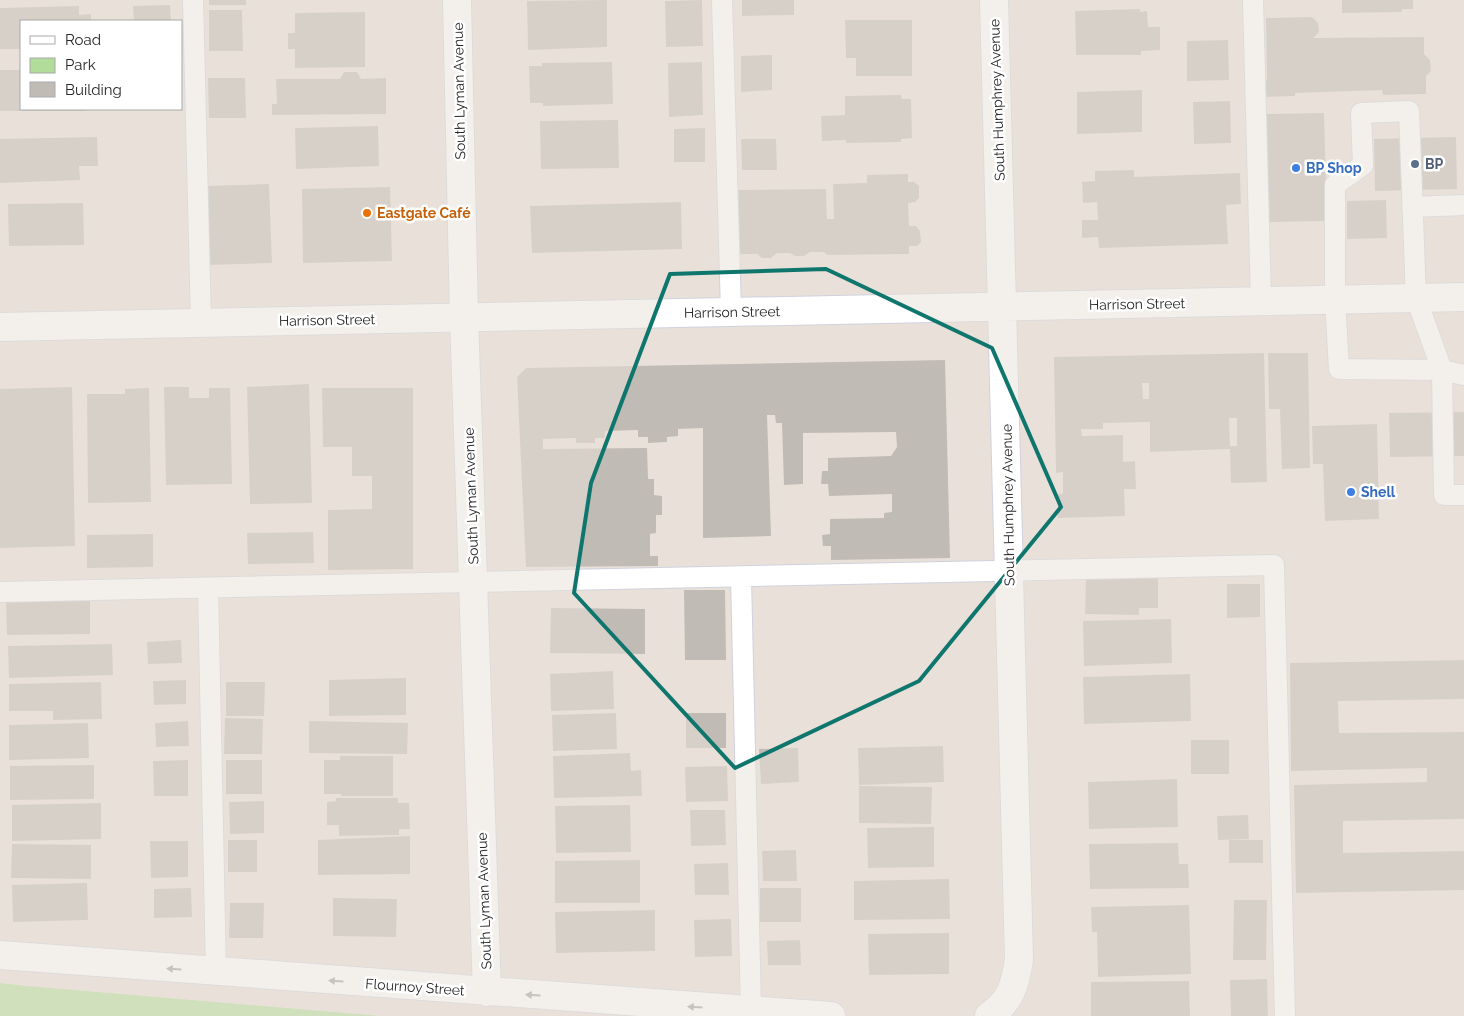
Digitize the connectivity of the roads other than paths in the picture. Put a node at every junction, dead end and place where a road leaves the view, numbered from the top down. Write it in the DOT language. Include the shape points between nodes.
graph roads {
  1 [pos="193,0"];
  2 [pos="457,0"];
  3 [pos="722,0"];
  4 [pos="994,0"];
  5 [pos="1253,0"];
  6 [pos="1464,205"];
  7 [pos="1412,207"];
  8 [pos="1464,297"];
  9 [pos="1416,298"];
  10 [pos="1335,300"];
  11 [pos="1261,301"];
  12 [pos="1002,307"];
  13 [pos="730,312"];
  14 [pos="464,317"];
  15 [pos="201,322"];
  16 [pos="0,327"];
  17 [pos="1442,370"];
  18 [pos="1464,375"];
  19 [pos="1464,495"];
  20 [pos="1009,571"];
  21 [pos="741,577"];
  22 [pos="474,582"];
  23 [pos="208,588"];
  24 [pos="0,592"];
  25 [pos="0,956"];
  26 [pos="216,972"];
  27 [pos="487,992"];
  28 [pos="751,1010"];
  29 [pos="996,1011"];
  30 [pos="831,1016"];
  31 [pos="1285,1016"];
  1 -- 15 [label="lane"];
  2 -- 14 [label="street, South Lyman Avenue"];
  3 -- 13 [label="lane"];
  4 -- 12 [label="street, South Humphrey Avenue"];
  5 -- 11 [label="lane"];
  6 -- 7 [label="lane"];
  7 -- 9 [label="lane"];
  7 -- 10 [label="lane" via="1408,111 1361,113 1363,165 1335,185"];
  8 -- 9 [label="street, Harrison Street"];
  9 -- 10 [label="street, Harrison Street"];
  9 -- 17 [label="lane"];
  10 -- 11 [label="street, Harrison Street"];
  10 -- 17 [label="lane" via="1339,369"];
  11 -- 12 [label="street, Harrison Street"];
  12 -- 13 [label="street, Harrison Street"];
  12 -- 20 [label="street, South Humphrey Avenue"];
  13 -- 14 [label="street, Harrison Street"];
  14 -- 15 [label="street, Harrison Street"];
  14 -- 22 [label="street, South Lyman Avenue"];
  15 -- 16 [label="street, Harrison Street"];
  17 -- 18 [label="lane"];
  17 -- 19 [label="lane" via="1444,495"];
  20 -- 21 [label="lane"];
  20 -- 29 [label="street, South Humphrey Avenue" via="1019,960 1016,983"];
  20 -- 31 [label="lane" via="1274,565"];
  21 -- 22 [label="lane"];
  21 -- 28 [label="lane"];
  22 -- 23 [label="lane"];
  22 -- 27 [label="street, South Lyman Avenue"];
  23 -- 24 [label="lane"];
  23 -- 26 [label="lane"];
  26 -- 25 [label="street, Flournoy Street, one-way"];
  27 -- 26 [label="street, Flournoy Street, one-way"];
  28 -- 27 [label="street, Flournoy Street, one-way"];
  28 -- 30 [label="street, Flournoy Street"];
}
